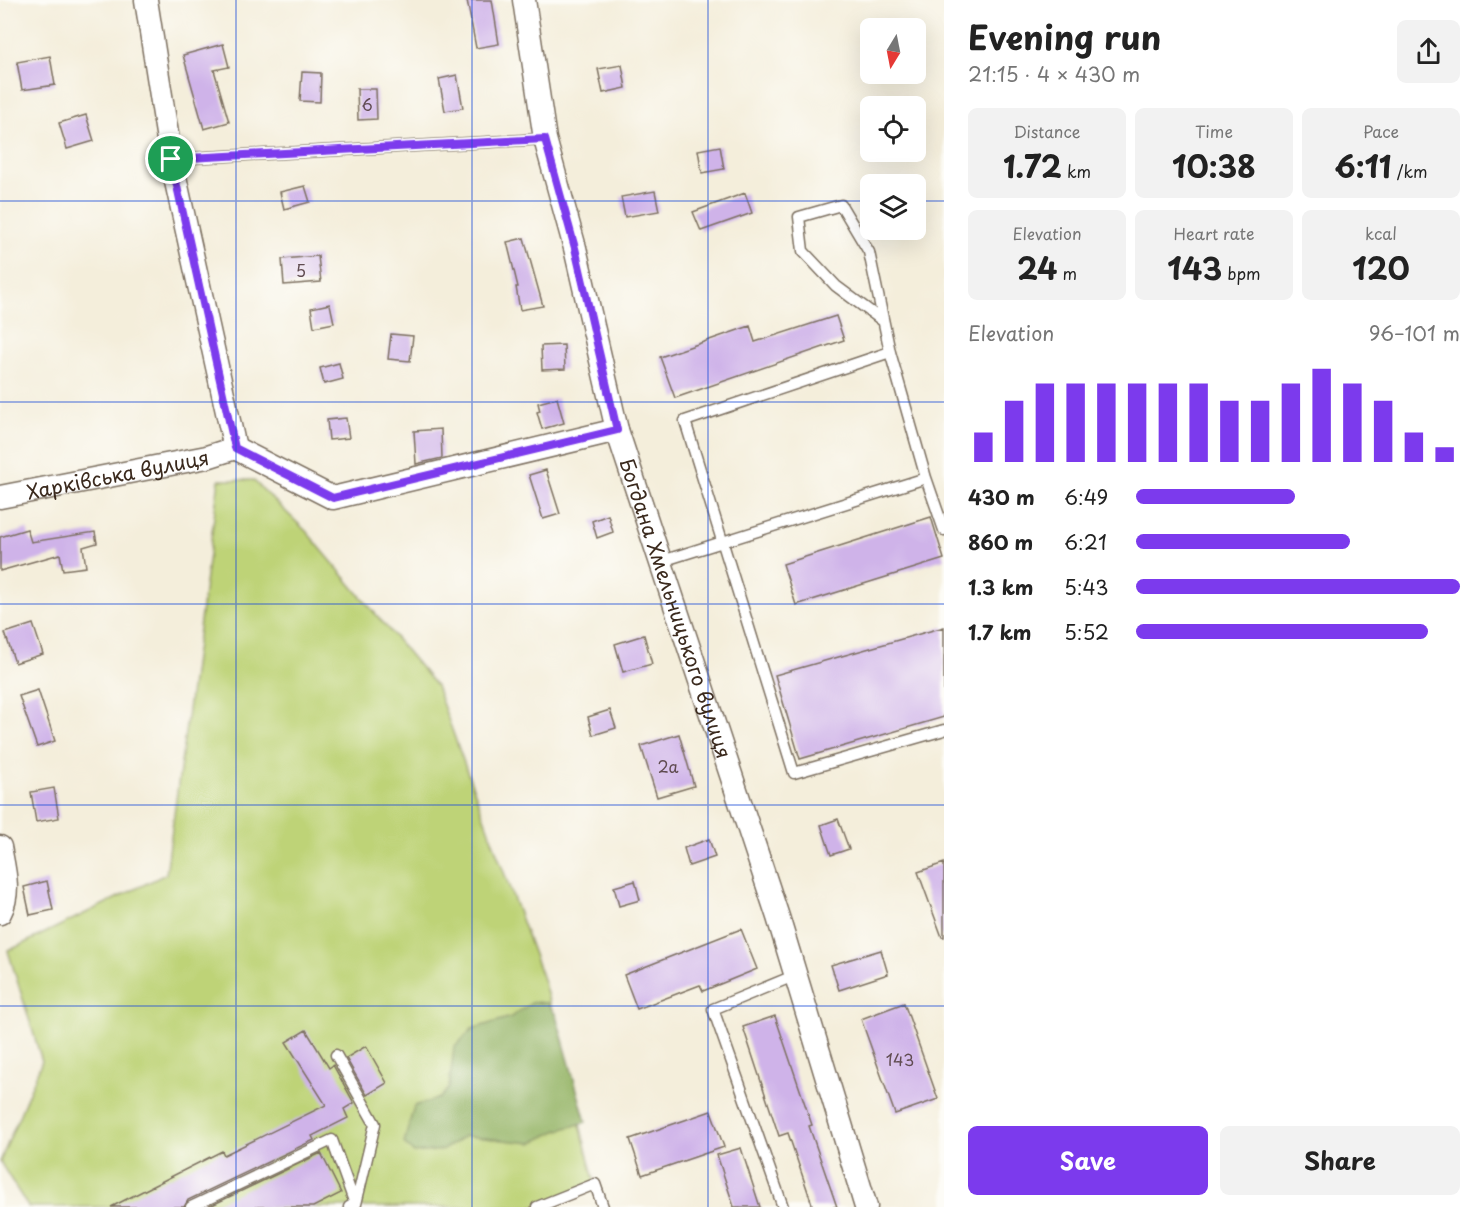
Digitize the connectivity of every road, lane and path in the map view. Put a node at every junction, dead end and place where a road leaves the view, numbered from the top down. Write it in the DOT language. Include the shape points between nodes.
graph roads {
  1 [pos="146,0"];
  2 [pos="524,0"];
  3 [pos="545,139"];
  4 [pos="171,159"];
  5 [pos="884,321"];
  6 [pos="890,352"];
  7 [pos="617,430"];
  8 [pos="235,448"];
  9 [pos="926,478"];
  10 [pos="0,497"];
  11 [pos="944,530"];
  12 [pos="724,542"];
  13 [pos="662,561"];
  14 [pos="944,730"];
  15 [pos="0,847"];
  16 [pos="0,913"];
  17 [pos="796,975"];
  18 [pos="336,1055"];
  19 [pos="354,1206"];
  20 [pos="191,1207"];
  21 [pos="537,1207"];
  22 [pos="603,1207"];
  23 [pos="783,1207"];
  24 [pos="866,1207"];
  1 -- 4 [label="street"];
  2 -- 3 [label="street, Богдана Хмельницького вулиця"];
  3 -- 4 [label="lane"];
  3 -- 7 [label="street, Богдана Хмельницького вулиця"];
  4 -- 8 [label="street"];
  5 -- 5 [label="lane" via="869,252 841,206 799,217 803,251 836,286"];
  5 -- 6 [label="lane"];
  6 -- 9 [label="lane"];
  6 -- 12 [label="lane" via="685,421"];
  7 -- 8 [label="street" via="333,498"];
  7 -- 13 [label="street, Богдана Хмельницького вулиця"];
  8 -- 10 [label="street, Харківська вулиця" via="207,457"];
  9 -- 11 [label="lane"];
  9 -- 12 [label="lane"];
  12 -- 13 [label="lane"];
  12 -- 14 [label="lane" via="794,773"];
  13 -- 17 [label="street, Богдана Хмельницького вулиця"];
  15 -- 16 [label="street" via="6,882 5,904"];
  17 -- 23 [label="lane" via="713,1009"];
  17 -- 24 [label="street, Богдана Хмельницького вулиця"];
  18 -- 19 [label="lane" via="375,1124"];
  19 -- 20 [label="lane" via="332,1140"];
  21 -- 22 [label="lane" via="595,1184"];
}
